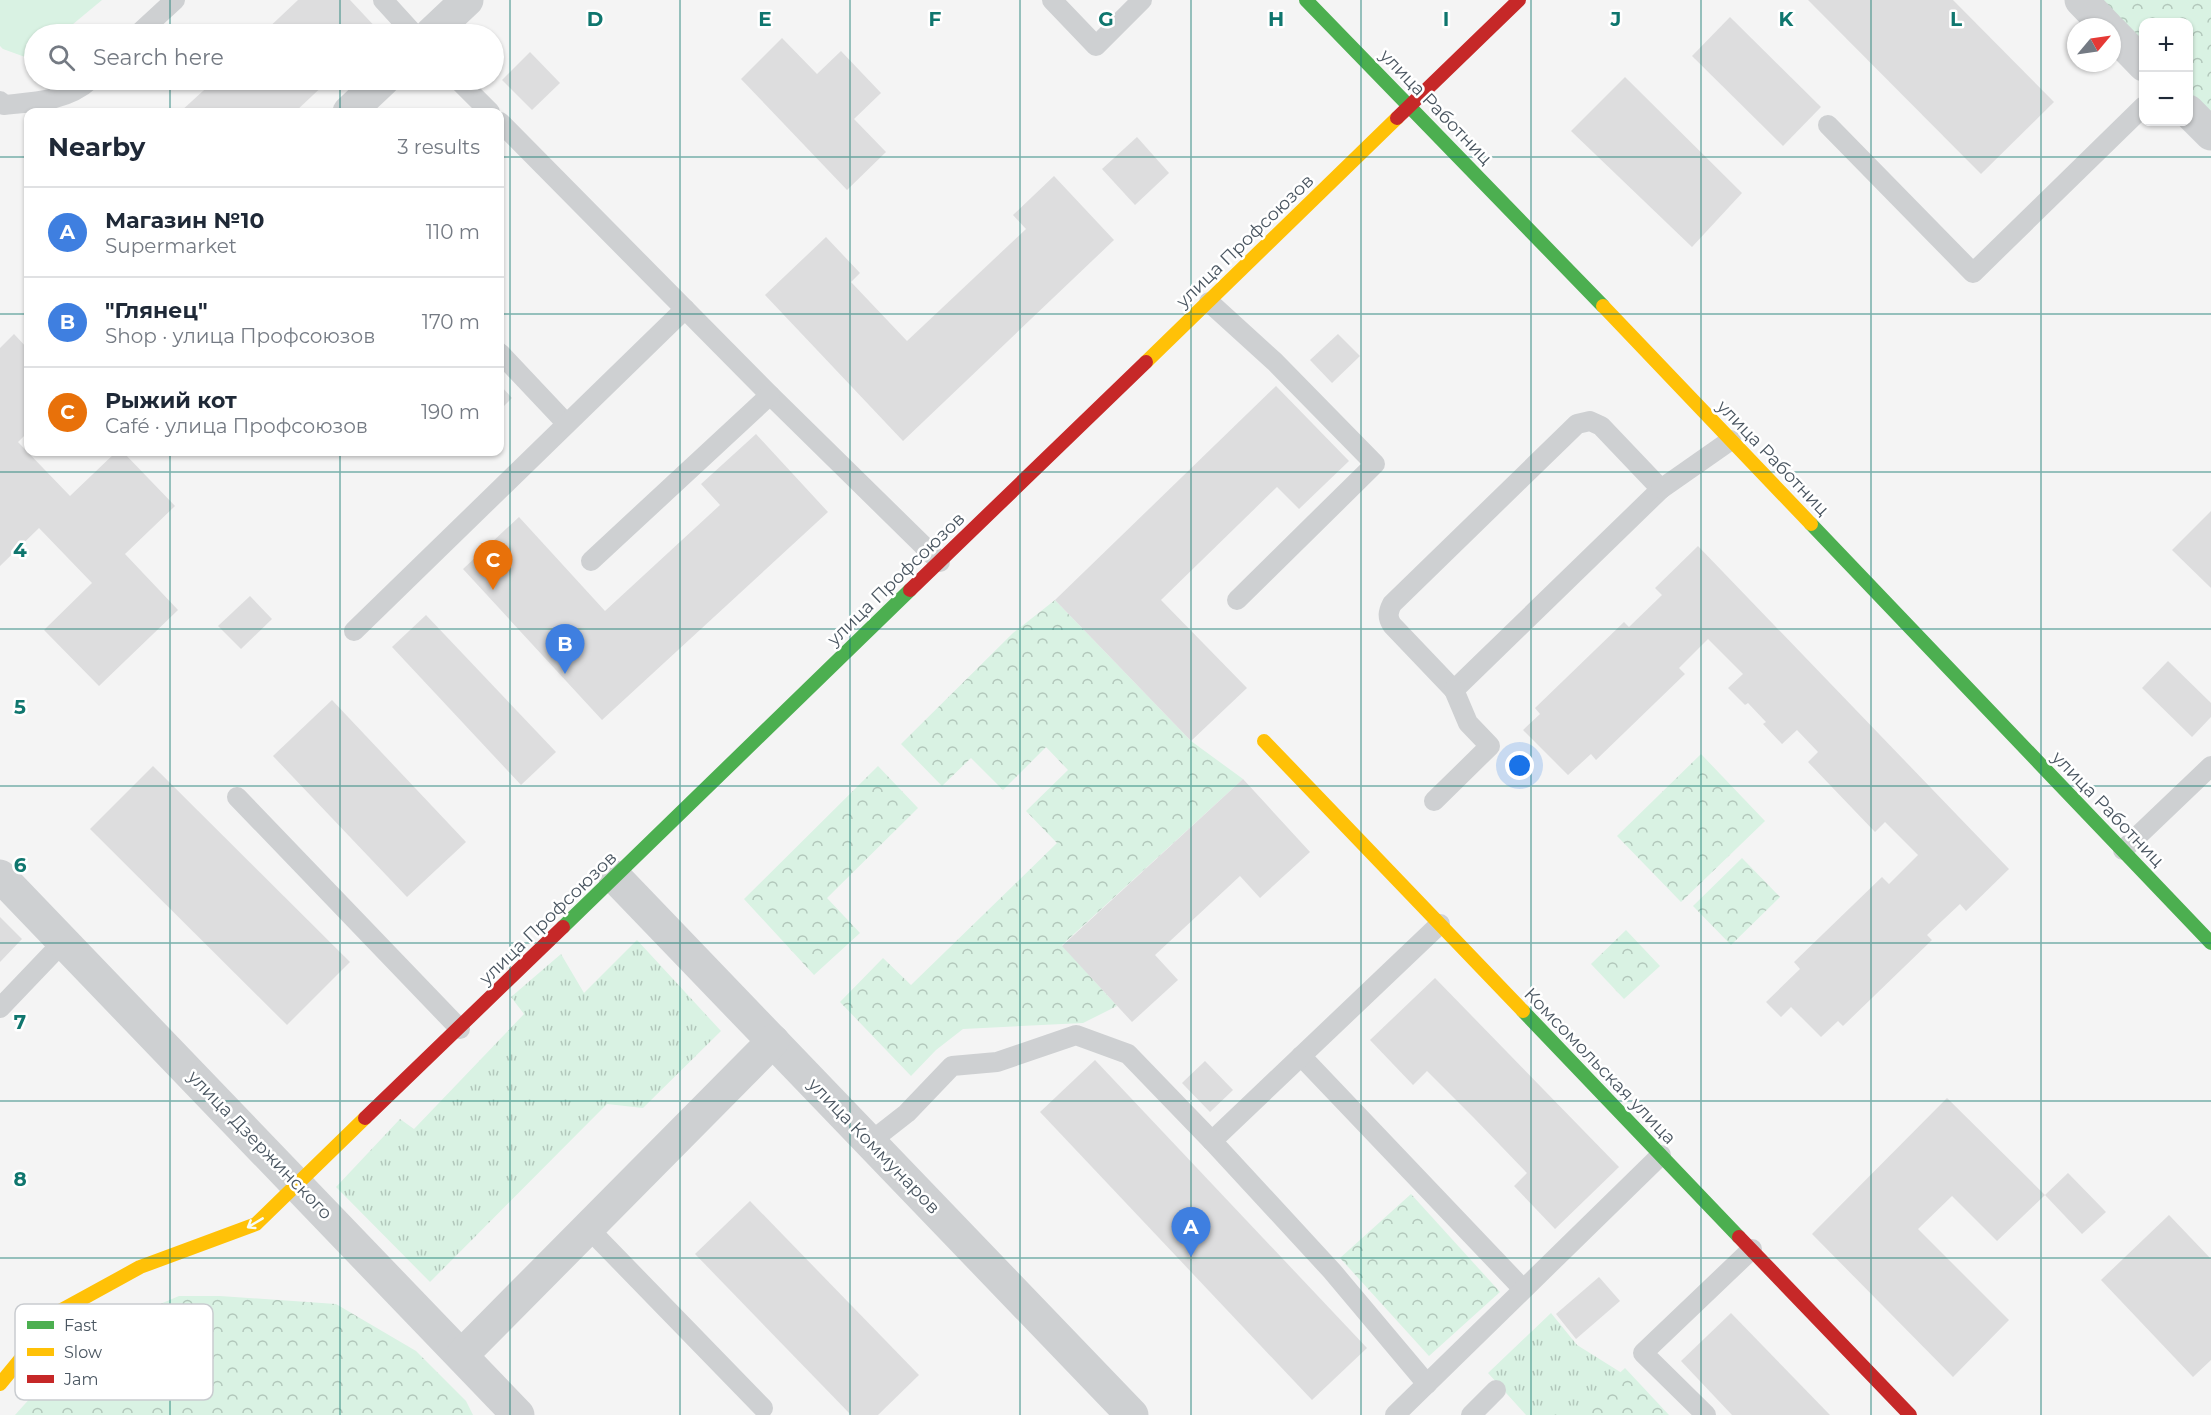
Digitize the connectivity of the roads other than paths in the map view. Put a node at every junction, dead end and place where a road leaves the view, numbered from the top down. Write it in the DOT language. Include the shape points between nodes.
graph roads {
  1 [pos="175,0"];
  2 [pos="383,0"];
  3 [pos="467,0"];
  4 [pos="1052,0"];
  5 [pos="1142,0"];
  6 [pos="1306,0"];
  7 [pos="1519,0"];
  8 [pos="2081,0"];
  9 [pos="2098,18"];
  10 [pos="149,24"];
  11 [pos="405,24"];
  12 [pos="442,24"];
  13 [pos="2121,41"];
  14 [pos="2139,60"];
  15 [pos="75,90"];
  16 [pos="372,90"];
  17 [pos="468,90"];
  18 [pos="0,101"];
  19 [pos="1411,106"];
  20 [pos="353,108"];
  21 [pos="486,108"];
  22 [pos="2139,111"];
  23 [pos="2193,116"];
  24 [pos="1828,125"];
  25 [pos="504,126"];
  26 [pos="2211,134"];
  27 [pos="1209,302"];
  28 [pos="685,309"];
  29 [pos="504,357"];
  30 [pos="770,394"];
  31 [pos="566,423"];
  32 [pos="1731,440"];
  33 [pos="1661,489"];
  34 [pos="591,561"];
  35 [pos="940,562"];
  36 [pos="1237,600"];
  37 [pos="354,631"];
  38 [pos="1454,690"];
  39 [pos="1264,741"];
  40 [pos="2211,766"];
  41 [pos="237,797"];
  42 [pos="1434,801"];
  43 [pos="2123,850"];
  44 [pos="0,876"];
  45 [pos="615,877"];
  46 [pos="1440,924"];
  47 [pos="64,941"];
  48 [pos="2211,943"];
  49 [pos="0,1008"];
  50 [pos="460,1029"];
  51 [pos="773,1041"];
  52 [pos="1301,1056"];
  53 [pos="1212,1141"];
  54 [pos="870,1142"];
  55 [pos="1661,1155"];
  56 [pos="298,1185"];
  57 [pos="588,1228"];
  58 [pos="1752,1249"];
  59 [pos="1523,1289"];
  60 [pos="73,1304"];
  61 [pos="462,1355"];
  62 [pos="15,1366"];
  63 [pos="0,1384"];
  64 [pos="1427,1384"];
  65 [pos="1496,1390"];
  66 [pos="763,1408"];
  67 [pos="518,1415"];
  68 [pos="1132,1415"];
  69 [pos="1395,1415"];
  70 [pos="1471,1415"];
  71 [pos="1706,1415"];
  72 [pos="1910,1415"];
  1 -- 10 [label="lane"];
  2 -- 11 [label="lane"];
  3 -- 12 [label="street"];
  4 -- 5 [label="lane" via="1096,46"];
  6 -- 19 [label="street, улица Работниц"];
  7 -- 19 [label="street, улица Профсоюзов"];
  8 -- 9 [label="street"];
  13 -- 14 [label="street"];
  15 -- 18 [label="lane" via="50,101 4,105"];
  16 -- 20 [label="street"];
  17 -- 21 [label="lane"];
  19 -- 27 [label="street, улица Профсоюзов"];
  19 -- 32 [label="street, улица Работниц"];
  22 -- 24 [label="lane" via="1973,273"];
  23 -- 26 [label="street"];
  25 -- 28 [label="lane"];
  27 -- 35 [label="street, улица Профсоюзов"];
  27 -- 36 [label="lane" via="1275,362 1375,464"];
  28 -- 30 [label="lane"];
  28 -- 31 [label="lane"];
  29 -- 31 [label="lane"];
  30 -- 34 [label="lane"];
  30 -- 35 [label="lane"];
  31 -- 37 [label="lane"];
  32 -- 33 [label="lane"];
  32 -- 43 [label="street, улица Работниц"];
  33 -- 38 [label="lane"];
  33 -- 38 [label="lane" via="1601,426 1590,421 1577,424 1392,604 1388,614 1392,626"];
  35 -- 45 [label="street, улица Профсоюзов"];
  38 -- 42 [label="lane" via="1468,723 1491,746"];
  39 -- 46 [label="street, Комсомольская улица"];
  40 -- 43 [label="lane"];
  41 -- 50 [label="lane"];
  43 -- 48 [label="street, улица Работниц"];
  44 -- 47 [label="street, улица Дзержинского"];
  45 -- 50 [label="street, улица Профсоюзов"];
  45 -- 51 [label="street, улица Коммунаров"];
  46 -- 52 [label="lane"];
  46 -- 55 [label="street, Комсомольская улица"];
  47 -- 49 [label="lane"];
  47 -- 56 [label="street, улица Дзержинского"];
  50 -- 56 [label="street, улица Профсоюзов"];
  51 -- 54 [label="street, улица Коммунаров"];
  51 -- 57 [label="street"];
  52 -- 53 [label="lane"];
  52 -- 59 [label="lane"];
  53 -- 54 [label="lane" via="1128,1054 1076,1035 997,1062 952,1066 907,1113"];
  53 -- 64 [label="lane" via="1332,1271"];
  54 -- 68 [label="street, улица Коммунаров"];
  55 -- 58 [label="street, Комсомольская улица"];
  55 -- 59 [label="lane"];
  56 -- 60 [label="street, улица Профсоюзов, one-way" via="256,1224 140,1267"];
  56 -- 61 [label="street, улица Дзержинского"];
  57 -- 61 [label="street"];
  57 -- 66 [label="lane"];
  58 -- 71 [label="lane" via="1644,1353"];
  58 -- 72 [label="street, Комсомольская улица"];
  59 -- 64 [label="lane"];
  61 -- 67 [label="street, улица Дзержинского"];
  62 -- 63 [label="street, улица Профсоюзов, one-way"];
  64 -- 69 [label="lane"];
  65 -- 70 [label="lane"];
}
